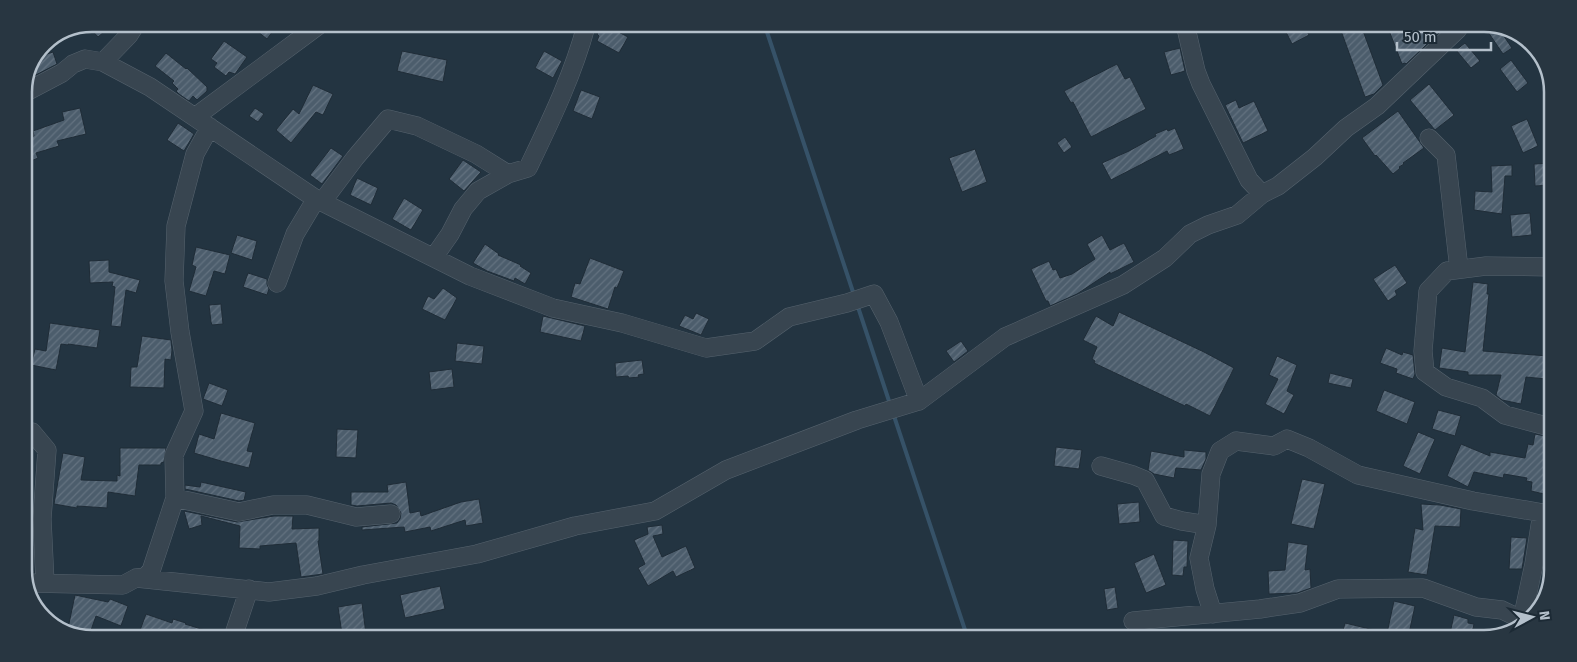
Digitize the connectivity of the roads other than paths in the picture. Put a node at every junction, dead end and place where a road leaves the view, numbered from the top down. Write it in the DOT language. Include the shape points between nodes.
graph roads {
  1 [pos="131,32"];
  2 [pos="310,32"];
  3 [pos="584,32"];
  4 [pos="1187,32"];
  5 [pos="1455,32"];
  6 [pos="102,62"];
  7 [pos="33,88"];
  8 [pos="195,117"];
  9 [pos="210,127"];
  10 [pos="1429,138"];
  11 [pos="508,174"];
  12 [pos="1262,194"];
  13 [pos="319,200"];
  14 [pos="434,258"];
  15 [pos="1544,267"];
  16 [pos="1459,269"];
  17 [pos="277,283"];
  18 [pos="919,401"];
  19 [pos="1544,425"];
  20 [pos="33,433"];
  21 [pos="1101,466"];
  22 [pos="175,498"];
  23 [pos="391,514"];
  24 [pos="1544,514"];
  25 [pos="1544,519"];
  26 [pos="1207,525"];
  27 [pos="136,578"];
  28 [pos="46,582"];
  29 [pos="34,583"];
  30 [pos="249,589"];
  31 [pos="1529,592"];
  32 [pos="1507,612"];
  33 [pos="1213,614"];
  34 [pos="1133,621"];
  35 [pos="235,630"];
  1 -- 6 [label="street"];
  2 -- 8 [label="street"];
  3 -- 11 [label="street" via="578,55 528,168"];
  4 -- 12 [label="street" via="1201,84 1249,180"];
  5 -- 12 [label="street" via="1377,106 1286,180"];
  6 -- 7 [label="street" via="85,59"];
  6 -- 8 [label="street" via="150,87"];
  8 -- 9 [label="street"];
  9 -- 13 [label="street"];
  9 -- 22 [label="street" via="195,154 176,226 174,281 194,411 174,455"];
  10 -- 16 [label="street" via="1446,155"];
  11 -- 13 [label="street" via="476,154 417,126 388,119"];
  11 -- 14 [label="street" via="478,190"];
  12 -- 18 [label="street" via="1237,215 1190,234 1165,258 1123,285 1005,337"];
  13 -- 14 [label="street"];
  13 -- 17 [label="street" via="295,234"];
  14 -- 18 [label="street" via="470,276 553,308 622,322 706,348 755,341 789,317 874,294 889,322"];
  15 -- 16 [label="street"];
  16 -- 19 [label="street" via="1447,270 1428,291 1424,372 1446,387 1482,398 1505,415"];
  18 -- 30 [label="street" via="857,420 726,470 655,511 575,526 477,554 317,586 269,592"];
  20 -- 28 [label="street" via="47,450 42,519"];
  21 -- 26 [label="street" via="1144,480 1164,516"];
  22 -- 23 [label="street" via="238,512 273,505 307,505 356,517"];
  22 -- 27 [label="street" via="151,571 145,577"];
  24 -- 26 [label="street" via="1358,475 1287,439 1274,446 1236,441 1220,452 1211,474"];
  25 -- 31 [label="street"];
  26 -- 33 [label="street" via="1199,558"];
  27 -- 28 [label="street" via="123,585"];
  27 -- 30 [label="street"];
  28 -- 29 [label="street"];
  30 -- 35 [label="street"];
  32 -- 33 [label="street" via="1476,607 1423,588 1338,589 1300,604"];
  33 -- 34 [label="street"];
}
